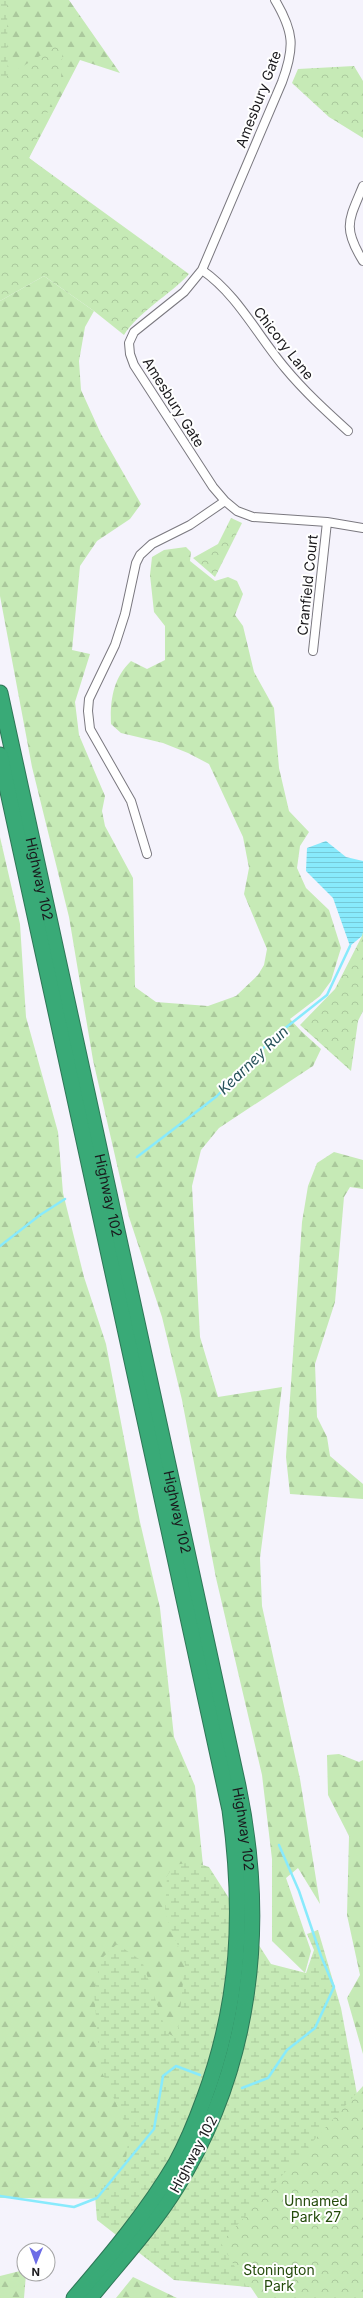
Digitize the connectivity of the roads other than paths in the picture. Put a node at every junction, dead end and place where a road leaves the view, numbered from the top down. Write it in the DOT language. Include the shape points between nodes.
graph roads {
  1 [pos="275,0"];
  2 [pos="363,186"];
  3 [pos="363,261"];
  4 [pos="202,270"];
  5 [pos="348,431"];
  6 [pos="225,501"];
  7 [pos="327,522"];
  8 [pos="363,528"];
  9 [pos="313,651"];
  10 [pos="0,693"];
  11 [pos="0,755"];
  12 [pos="146,854"];
  13 [pos="74,2298"];
  14 [pos="90,2298"];
  1 -- 4 [label="street, Amesbury Gate" via="288,23 292,41 291,55"];
  2 -- 3 [label="street" via="349,225 354,246"];
  4 -- 5 [label="street, Chicory Lane" via="218,281 299,384"];
  4 -- 6 [label="street, Amesbury Gate" via="184,292 134,332 129,342 130,354 134,365"];
  6 -- 7 [label="street, Amesbury Gate" via="238,511 253,517"];
  6 -- 12 [label="street" via="190,525 152,544 140,555 115,645 89,699 90,728 131,801"];
  7 -- 8 [label="street, Amesbury Gate"];
  7 -- 9 [label="street, Cranfield Court"];
  10 -- 14 [label="highway, Highway 102" via="246,1822 252,1890 251,1968 241,2031 219,2102 176,2188 157,2216"];
  11 -- 13 [label="highway, Highway 102" via="228,1803 236,1853 238,1940 226,2027 211,2081 177,2162 134,2226"];
}
